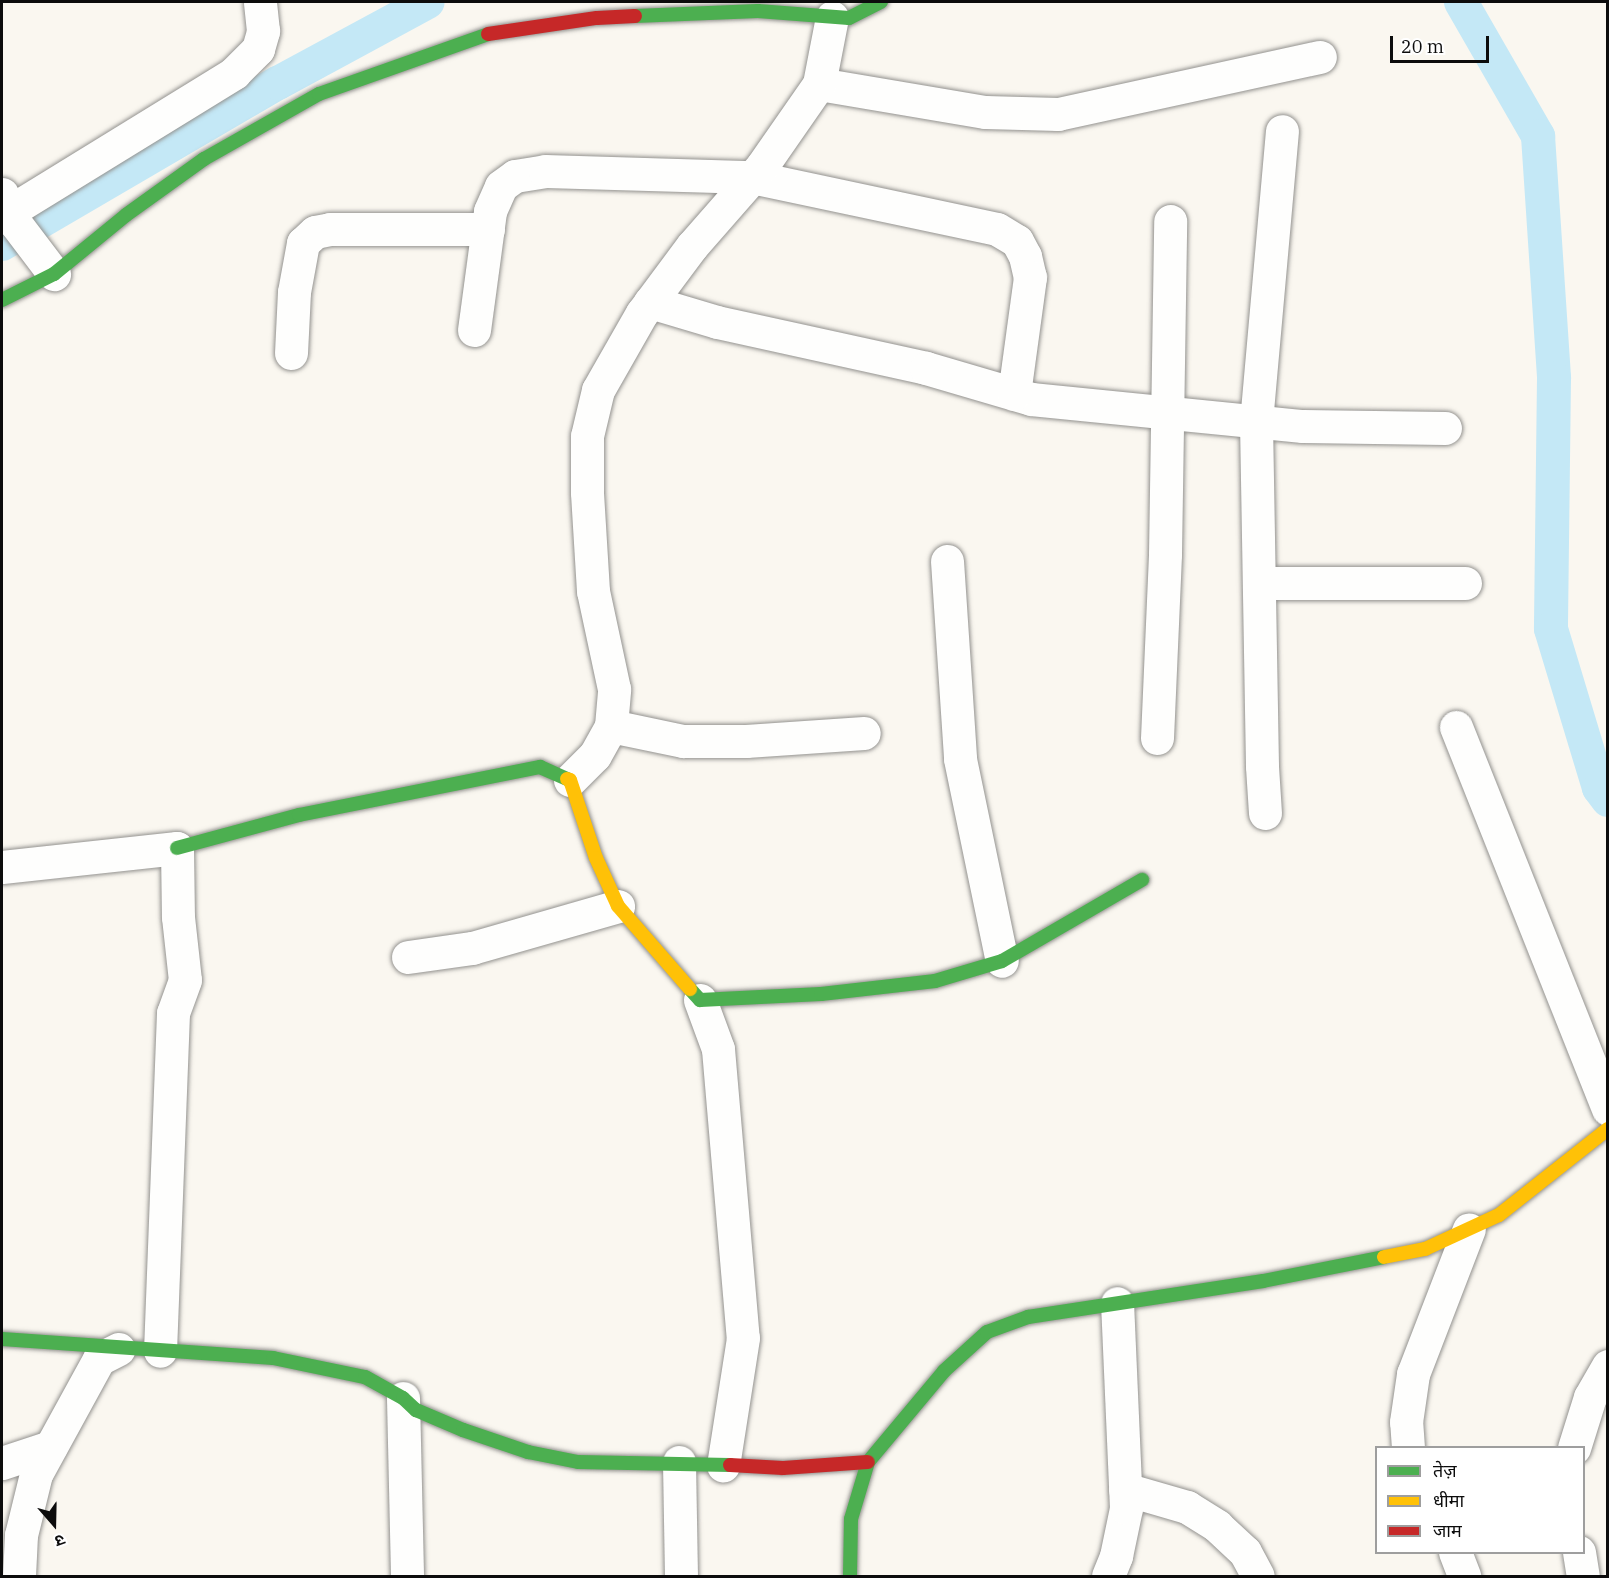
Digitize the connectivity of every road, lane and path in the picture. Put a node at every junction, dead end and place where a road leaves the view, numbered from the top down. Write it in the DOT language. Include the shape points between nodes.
graph roads {
  1 [pos="260,2"];
  2 [pos="881,2"];
  3 [pos="832,17"];
  4 [pos="1320,57"];
  5 [pos="819,84"];
  6 [pos="1282,131"];
  7 [pos="752,177"];
  8 [pos="7,212"];
  9 [pos="1170,221"];
  10 [pos="488,229"];
  11 [pos="48,268"];
  12 [pos="2,300"];
  13 [pos="650,302"];
  14 [pos="474,330"];
  15 [pos="291,352"];
  16 [pos="1014,394"];
  17 [pos="1166,412"];
  18 [pos="1256,422"];
  19 [pos="1445,428"];
  20 [pos="947,561"];
  21 [pos="1259,583"];
  22 [pos="1465,583"];
  23 [pos="611,726"];
  24 [pos="1456,727"];
  25 [pos="864,733"];
  26 [pos="1157,738"];
  27 [pos="570,780"];
  28 [pos="1266,813"];
  29 [pos="177,848"];
  30 [pos="2,867"];
  31 [pos="1142,880"];
  32 [pos="618,906"];
  33 [pos="408,957"];
  34 [pos="1002,962"];
  35 [pos="700,1000"];
  36 [pos="1608,1109"];
  37 [pos="1608,1129"];
  38 [pos="1469,1229"];
  39 [pos="1117,1303"];
  40 [pos="2,1339"];
  41 [pos="119,1349"];
  42 [pos="160,1351"];
  43 [pos="1608,1366"];
  44 [pos="403,1398"];
  45 [pos="1408,1446"];
  46 [pos="1575,1446"];
  47 [pos="50,1447"];
  48 [pos="679,1462"];
  49 [pos="868,1462"];
  50 [pos="2,1463"];
  51 [pos="723,1465"];
  52 [pos="1125,1489"];
  53 [pos="1456,1554"];
  54 [pos="1579,1554"];
  55 [pos="19,1576"];
  56 [pos="407,1576"];
  57 [pos="681,1576"];
  58 [pos="850,1576"];
  59 [pos="1108,1576"];
  60 [pos="1258,1576"];
  61 [pos="1464,1576"];
  62 [pos="1583,1576"];
  1 -- 8 [label="street" via="263,31 258,49 234,73"];
  2 -- 3 [label="street" via="849,18"];
  3 -- 5 [label="street"];
  3 -- 11 [label="street" via="758,11 597,18 478,35 319,94 204,159"];
  4 -- 5 [label="street" via="1058,114 985,112"];
  5 -- 7 [label="street"];
  6 -- 18 [label="street"];
  7 -- 10 [label="street" via="545,171 515,177 501,186 490,211"];
  7 -- 13 [label="street"];
  7 -- 16 [label="street" via="997,229 1017,241 1030,277"];
  8 -- 11 [label="street"];
  9 -- 17 [label="street"];
  10 -- 14 [label="street"];
  10 -- 15 [label="street" via="315,232 303,243 294,292"];
  11 -- 12 [label="street"];
  13 -- 16 [label="street" via="717,322 926,368"];
  13 -- 23 [label="street" via="598,390 587,436 586,492 593,591 614,689"];
  16 -- 17 [label="street"];
  17 -- 18 [label="street"];
  17 -- 26 [label="street"];
  18 -- 19 [label="street"];
  18 -- 21 [label="street"];
  20 -- 34 [label="street" via="960,759"];
  21 -- 22 [label="street"];
  21 -- 28 [label="street"];
  23 -- 25 [label="street" via="683,741"];
  23 -- 27 [label="street" via="595,755"];
  24 -- 36 [label="street"];
  27 -- 29 [label="street" via="540,767 299,815"];
  27 -- 32 [label="street" via="596,858"];
  29 -- 30 [label="street"];
  29 -- 42 [label="street" via="178,917 185,980 174,1013"];
  31 -- 34 [label="street"];
  32 -- 33 [label="street" via="472,948"];
  32 -- 35 [label="street"];
  34 -- 35 [label="street" via="935,981 821,994"];
  35 -- 51 [label="street" via="718,1048 743,1338"];
  37 -- 38 [label="street" via="1499,1215"];
  38 -- 39 [label="street" via="1425,1249 1263,1281"];
  38 -- 45 [label="street" via="1413,1374 1406,1422"];
  39 -- 49 [label="street" via="1028,1317 987,1332 944,1371"];
  39 -- 52 [label="street"];
  40 -- 41 [label="street"];
  41 -- 42 [label="street"];
  41 -- 47 [label="street" via="99,1359"];
  42 -- 44 [label="street" via="273,1358 365,1377"];
  43 -- 46 [label="street" via="1590,1396"];
  44 -- 48 [label="street" via="416,1410 528,1452 578,1462"];
  44 -- 56 [label="street"];
  47 -- 50 [label="street"];
  47 -- 55 [label="street" via="36,1474 21,1535"];
  48 -- 51 [label="street"];
  48 -- 57 [label="street"];
  49 -- 51 [label="street" via="783,1468"];
  49 -- 58 [label="street" via="851,1519"];
  52 -- 59 [label="street" via="1124,1518"];
  52 -- 60 [label="street" via="1187,1507 1218,1526 1245,1552"];
  53 -- 61 [label="street"];
  54 -- 62 [label="street"];
}
